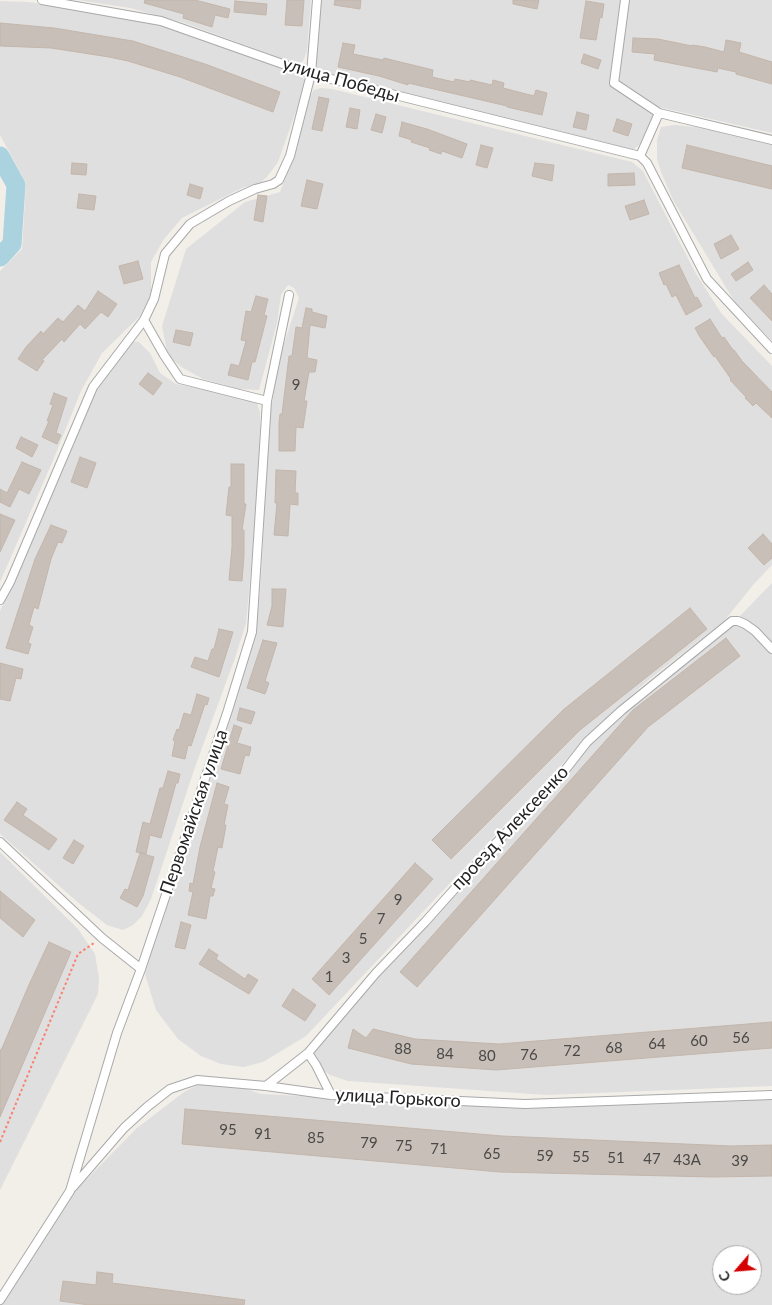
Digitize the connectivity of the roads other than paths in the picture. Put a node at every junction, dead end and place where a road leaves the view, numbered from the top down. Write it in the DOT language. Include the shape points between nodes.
graph roads {
  1 [pos="42,0"];
  2 [pos="317,0"];
  3 [pos="625,0"];
  4 [pos="311,74"];
  5 [pos="659,113"];
  6 [pos="772,140"];
  7 [pos="640,156"];
  8 [pos="289,295"];
  9 [pos="144,320"];
  10 [pos="772,349"];
  11 [pos="267,401"];
  12 [pos="0,600"];
  13 [pos="772,649"];
  14 [pos="0,842"];
  15 [pos="141,969"];
  16 [pos="308,1053"];
  17 [pos="266,1086"];
  18 [pos="331,1094"];
  19 [pos="772,1095"];
  20 [pos="70,1191"];
  21 [pos="0,1300"];
  1 -- 4 [label="street, улица Победы" via="161,21"];
  2 -- 4 [label="street"];
  3 -- 5 [label="street" via="614,83"];
  4 -- 7 [label="street, улица Победы"];
  4 -- 9 [label="street" via="290,156 279,180 229,201 190,224 165,254 154,299"];
  5 -- 6 [label="street"];
  5 -- 7 [label="street"];
  7 -- 10 [label="street" via="707,279"];
  8 -- 11 [label="street, Первомайская улица"];
  9 -- 11 [label="street" via="180,379"];
  9 -- 12 [label="street" via="93,387"];
  11 -- 15 [label="street, Первомайская улица" via="252,632"];
  13 -- 16 [label="street, проезд Алексеенко" via="755,631 732,621 622,710 587,742 555,782 376,973"];
  14 -- 15 [label="street" via="102,938"];
  15 -- 20 [label="street, Первомайская улица" via="117,1033"];
  16 -- 17 [label="street, проезд Алексеенко"];
  16 -- 18 [label="street"];
  17 -- 18 [label="street, улица Горького"];
  17 -- 20 [label="street, улица Горького" via="197,1080 170,1089 124,1128"];
  18 -- 19 [label="street, улица Горького" via="525,1104"];
  20 -- 21 [label="street, Первомайская улица"];
}
